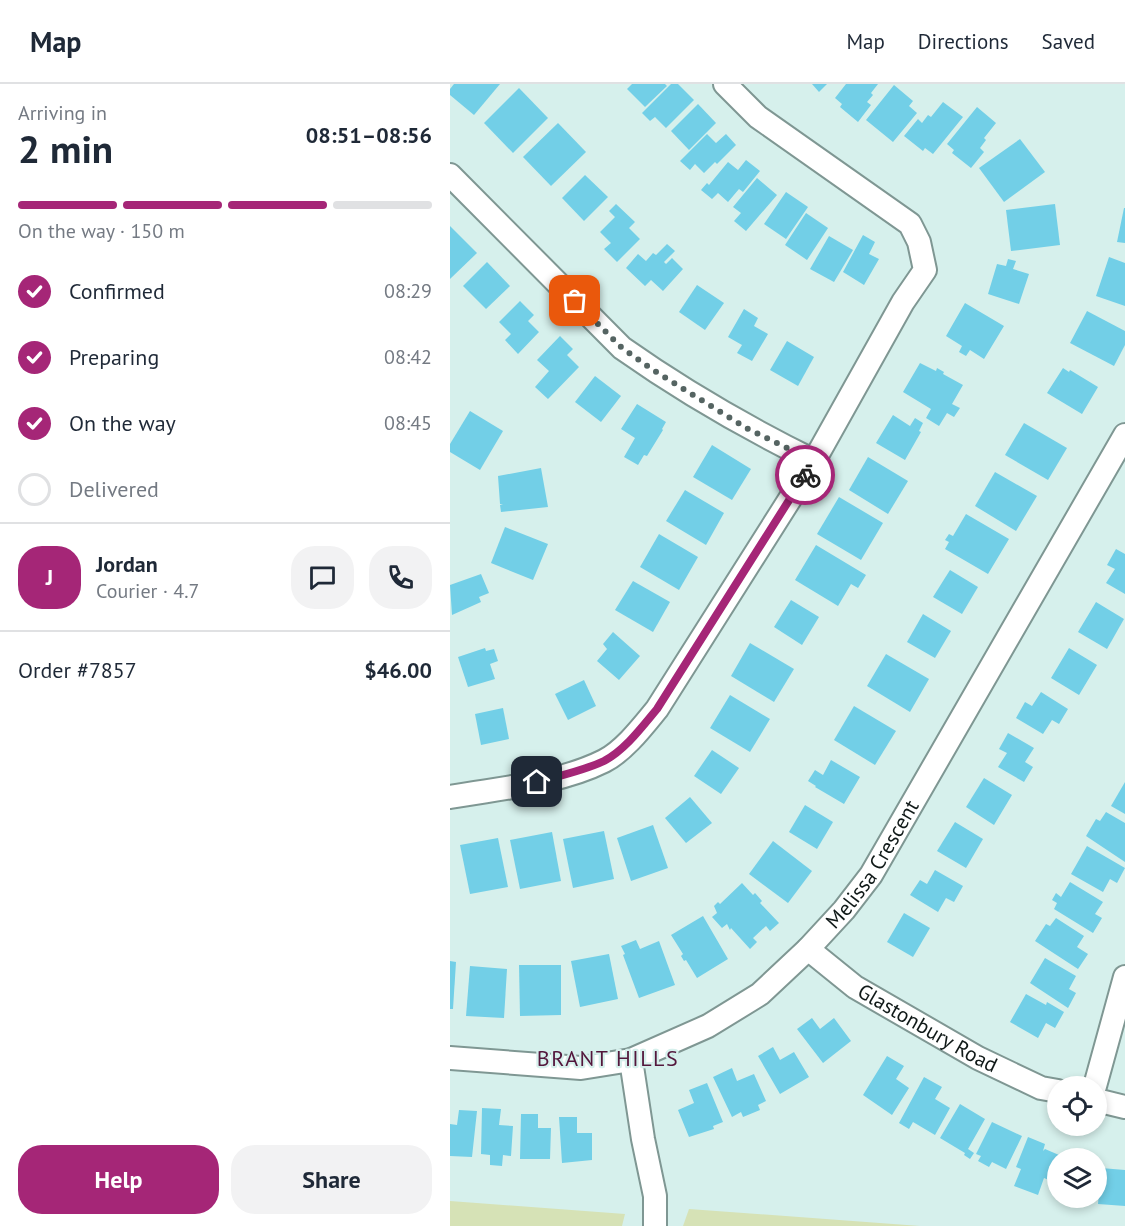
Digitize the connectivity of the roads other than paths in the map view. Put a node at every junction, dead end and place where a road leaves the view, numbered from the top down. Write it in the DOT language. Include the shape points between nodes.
graph roads {
  1 [pos="725,84"];
  2 [pos="450,176"];
  3 [pos="1125,435"];
  4 [pos="814,461"];
  5 [pos="450,797"];
  6 [pos="807,949"];
  7 [pos="1125,977"];
  8 [pos="450,1058"];
  9 [pos="631,1060"];
  10 [pos="1098,1076"];
  11 [pos="1047,1089"];
  12 [pos="1107,1103"];
  13 [pos="1125,1107"];
  14 [pos="655,1226"];
  1 -- 4 [label="street" via="759,117 910,224 919,242 925,270"];
  2 -- 4 [label="street" via="622,348 748,429"];
  3 -- 6 [label="street, Melissa Crescent" via="871,875"];
  4 -- 5 [label="street" via="657,709 633,738 606,760 572,773"];
  6 -- 9 [label="street, Melissa Crescent" via="760,994 708,1026"];
  6 -- 11 [label="street, Glastonbury Road" via="855,987 978,1058"];
  7 -- 10 [label="street"];
  8 -- 9 [label="street, Melissa Crescent" via="581,1068"];
  9 -- 14 [label="street" via="655,1196"];
  12 -- 13 [label="street"];
}
